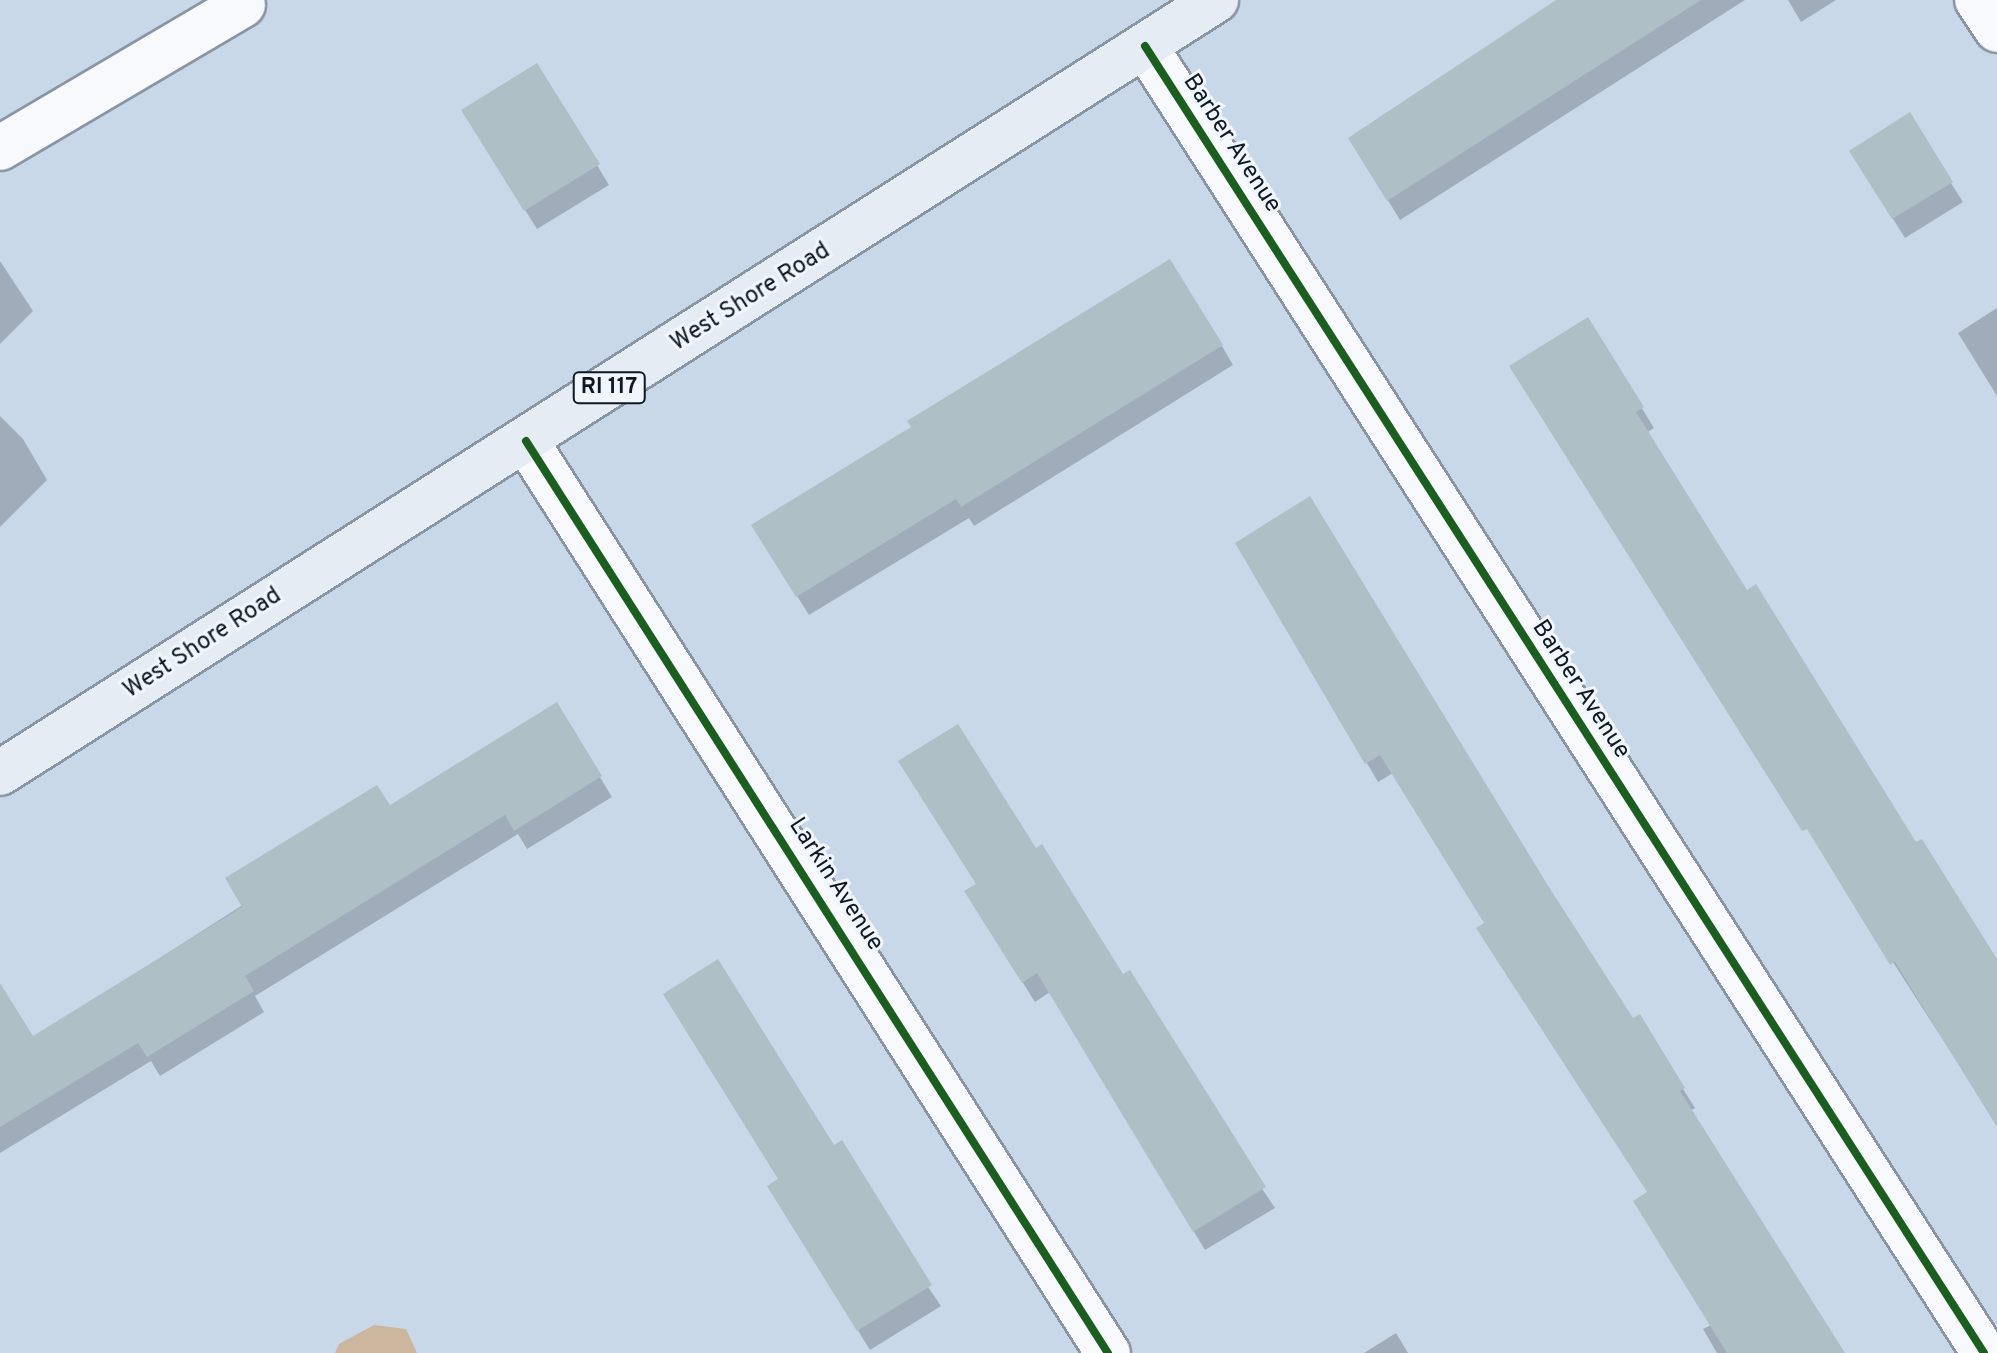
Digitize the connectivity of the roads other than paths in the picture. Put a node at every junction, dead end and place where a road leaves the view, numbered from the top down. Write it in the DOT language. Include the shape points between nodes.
graph roads {
  1 [pos="1216,0"];
  2 [pos="1977,0"];
  3 [pos="243,5"];
  4 [pos="1997,30"];
  5 [pos="1145,46"];
  6 [pos="0,148"];
  7 [pos="526,441"];
  8 [pos="0,773"];
  9 [pos="1108,1353"];
  10 [pos="1984,1353"];
  1 -- 5 [label="main road, West Shore Road / RI 117"];
  2 -- 4 [label="street"];
  3 -- 6 [label="street"];
  5 -- 7 [label="main road, West Shore Road / RI 117"];
  5 -- 10 [label="street, Barber Avenue"];
  7 -- 8 [label="main road, West Shore Road / RI 117"];
  7 -- 9 [label="street, Larkin Avenue"];
}
